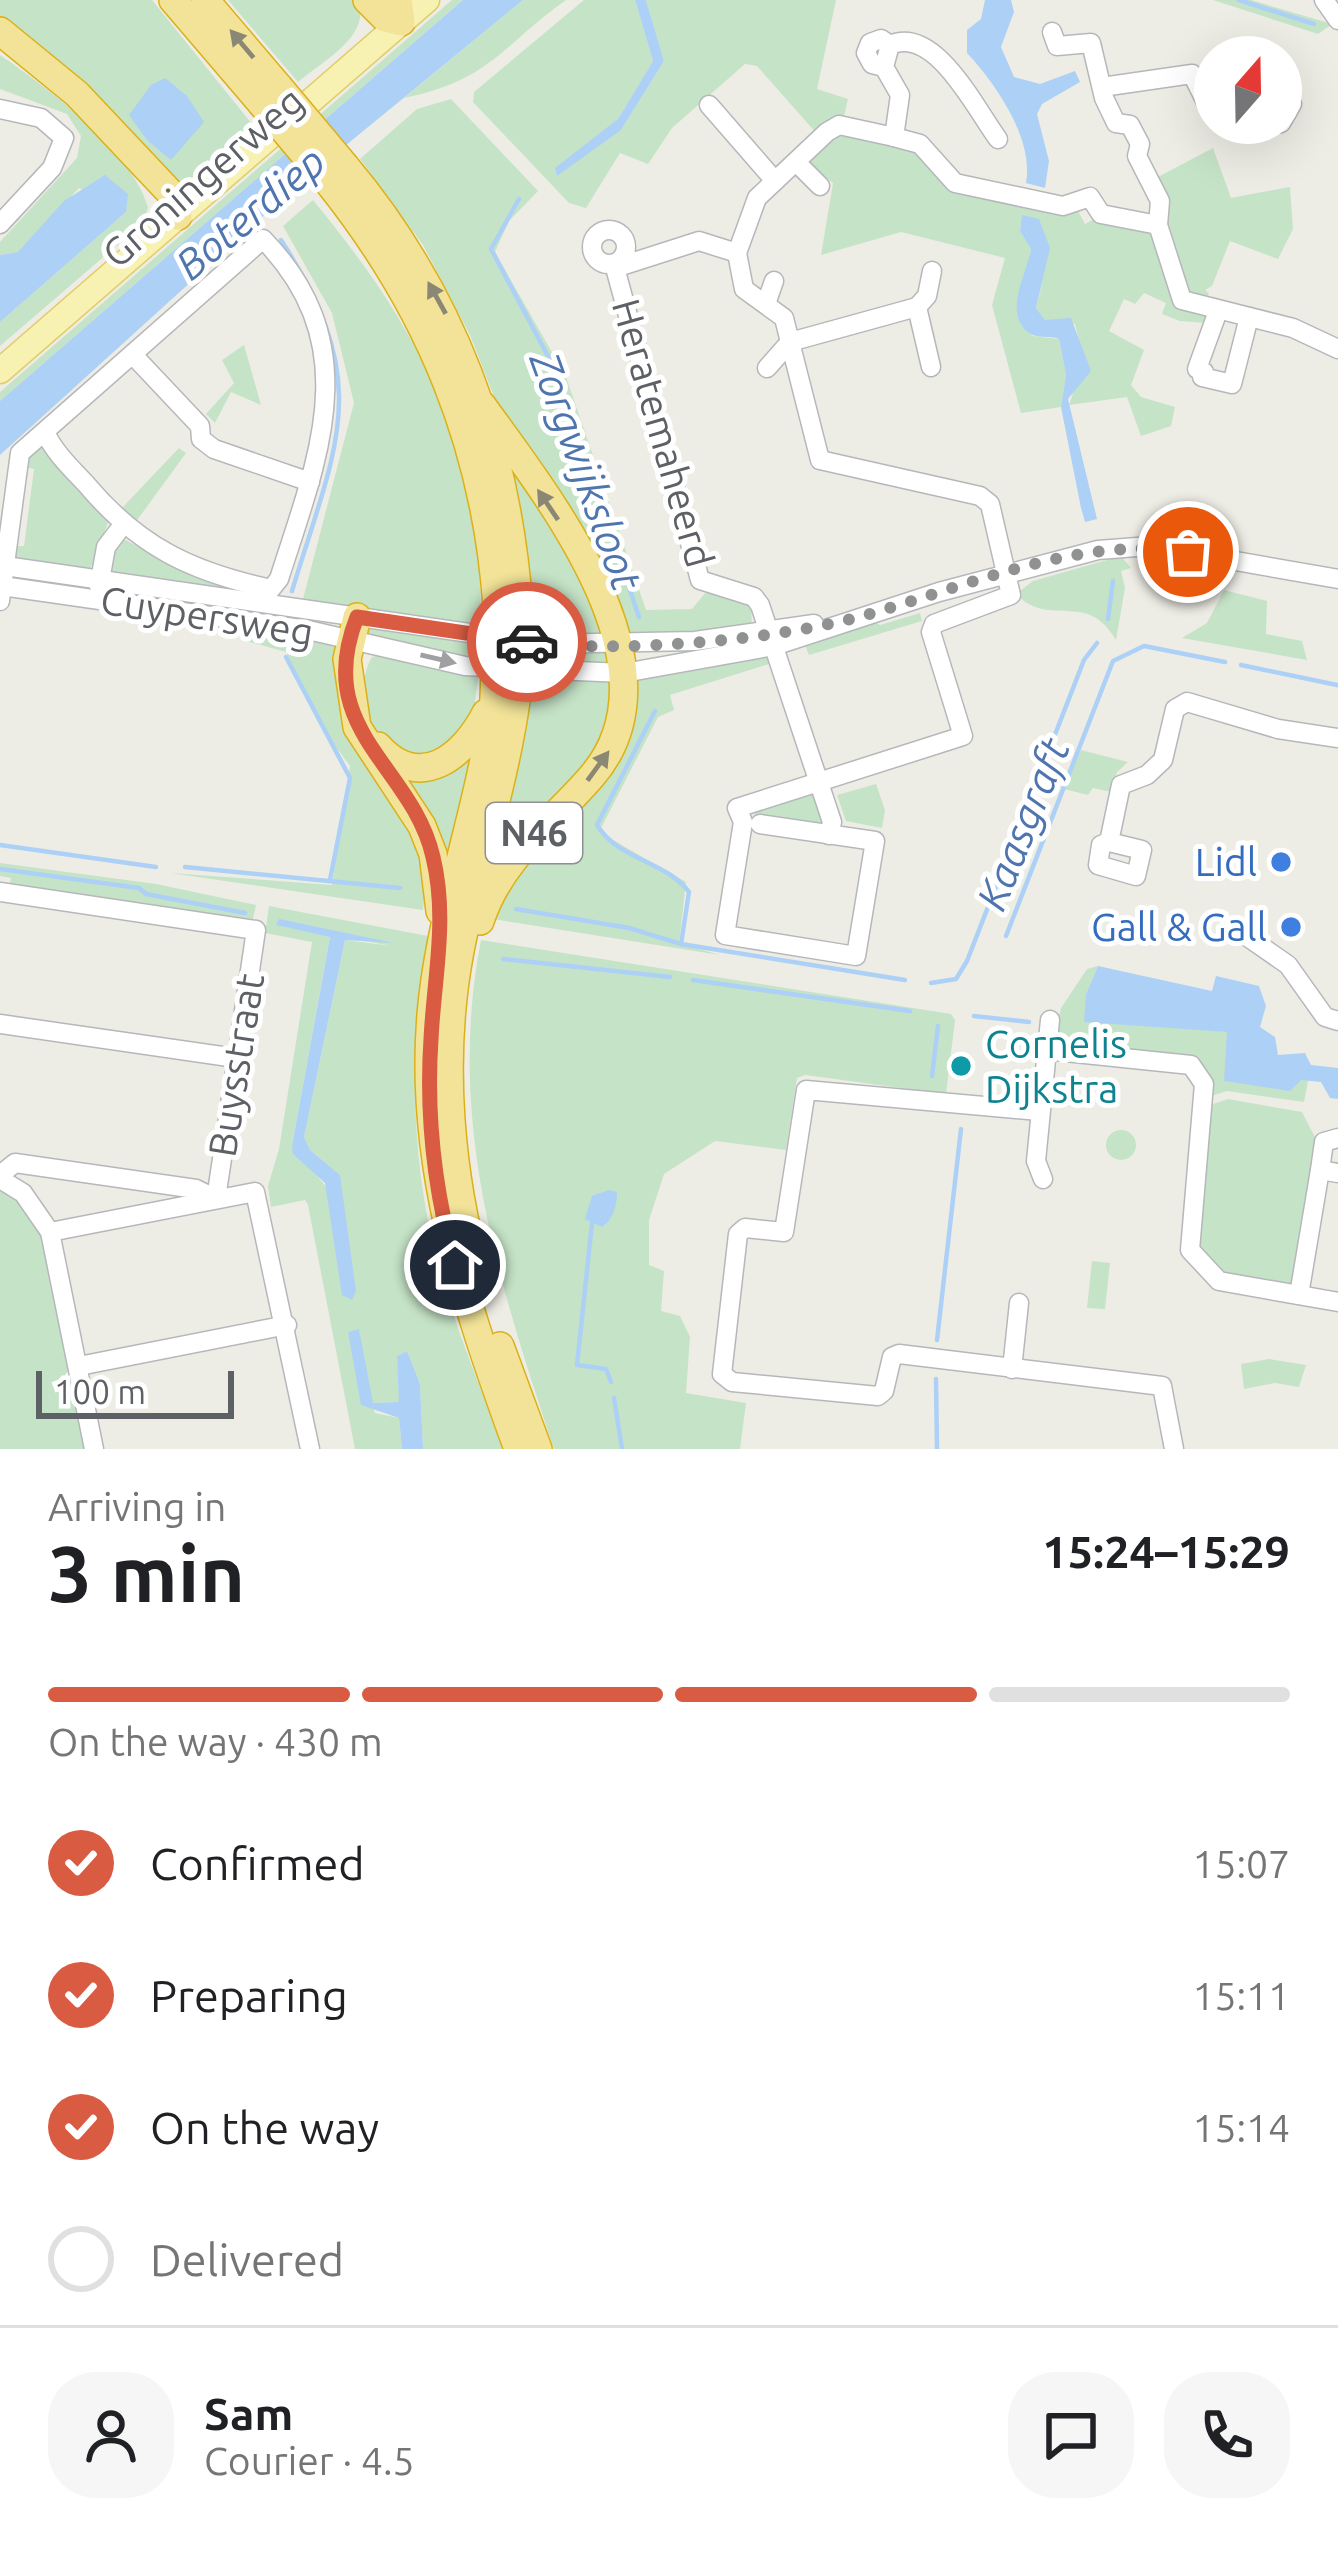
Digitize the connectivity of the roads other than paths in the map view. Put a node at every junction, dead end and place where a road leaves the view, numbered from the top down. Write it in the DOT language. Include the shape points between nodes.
graph roads {
  1 [pos="1324,0"];
  2 [pos="185,3"];
  3 [pos="398,6"];
  4 [pos="1338,20"];
  5 [pos="0,31"];
  6 [pos="1052,32"];
  7 [pos="0,45"];
  8 [pos="1194,78"];
  9 [pos="1102,87"];
  10 [pos="709,105"];
  11 [pos="0,109"];
  12 [pos="894,137"];
  13 [pos="998,139"];
  14 [pos="796,162"];
  15 [pos="337,175"];
  16 [pos="775,181"];
  17 [pos="820,186"];
  18 [pos="173,208"];
  19 [pos="0,224"];
  20 [pos="1158,225"];
  21 [pos="737,253"];
  22 [pos="932,272"];
  23 [pos="774,280"];
  24 [pos="766,304"];
  25 [pos="916,307"];
  26 [pos="1218,311"];
  27 [pos="1249,317"];
  28 [pos="790,342"];
  29 [pos="1338,349"];
  30 [pos="0,353"];
  31 [pos="134,355"];
  32 [pos="932,367"];
  33 [pos="767,368"];
  34 [pos="0,371"];
  35 [pos="482,405"];
  36 [pos="45,432"];
  37 [pos="310,482"];
  38 [pos="122,526"];
  39 [pos="1005,576"];
  40 [pos="1338,580"];
  41 [pos="2,585"];
  42 [pos="98,589"];
  43 [pos="508,608"];
  44 [pos="355,632"];
  45 [pos="771,638"];
  46 [pos="622,659"];
  47 [pos="505,700"];
  48 [pos="1338,738"];
  49 [pos="819,783"];
  50 [pos="760,824"];
  51 [pos="829,835"];
  52 [pos="1109,842"];
  53 [pos="0,892"];
  54 [pos="1242,933"];
  55 [pos="442,946"];
  56 [pos="453,1004"];
  57 [pos="1331,1019"];
  58 [pos="1050,1020"];
  59 [pos="0,1024"];
  60 [pos="1046,1050"];
  61 [pos="236,1058"];
  62 [pos="1039,1111"];
  63 [pos="1338,1138"];
  64 [pos="1329,1172"];
  65 [pos="0,1177"];
  66 [pos="1043,1179"];
  67 [pos="216,1199"];
  68 [pos="50,1232"];
  69 [pos="1299,1295"];
  70 [pos="1338,1302"];
  71 [pos="1019,1304"];
  72 [pos="287,1325"];
  73 [pos="79,1366"];
  74 [pos="1012,1369"];
  75 [pos="94,1449"];
  76 [pos="310,1449"];
  77 [pos="518,1449"];
  78 [pos="538,1449"];
  79 [pos="1174,1449"];
  1 -- 4 [label="street"];
  2 -- 15 [label="highway, N46, bridge"];
  3 -- 18 [label="main road, Groningerweg"];
  5 -- 18 [label="highway" via="77,94"];
  6 -- 9 [label="street" via="1057,46 1091,43"];
  7 -- 18 [label="highway" via="46,78"];
  8 -- 9 [label="street"];
  9 -- 20 [label="street" via="1116,123 1130,125 1140,144 1137,156 1160,200"];
  10 -- 16 [label="street"];
  11 -- 19 [label="street" via="41,118 64,138 52,168"];
  12 -- 13 [label="street" via="900,95 884,67 890,45 901,41 932,49"];
  12 -- 14 [label="street" via="839,125"];
  12 -- 20 [label="street" via="920,144 955,182 1063,206 1090,197 1101,214"];
  14 -- 16 [label="street"];
  14 -- 17 [label="street"];
  35 -- 15 [label="highway, N46, one-way" via="423,273"];
  15 -- 43 [label="highway, N46" via="451,385"];
  16 -- 21 [label="street" via="757,198"];
  18 -- 30 [label="main road, Groningerweg"];
  18 -- 34 [label="main road, Groningerweg"];
  20 -- 26 [label="street" via="1182,300"];
  21 -- 24 [label="street" via="744,289"];
  21 -- 45 [label="street, Heratemaheerd" via="699,242 615,266 700,580 754,597"];
  22 -- 25 [label="street"];
  23 -- 24 [label="street"];
  24 -- 28 [label="street" via="784,318"];
  25 -- 28 [label="street"];
  25 -- 32 [label="street"];
  26 -- 27 [label="street"];
  26 -- 27 [label="street" via="1197,369 1232,384"];
  27 -- 29 [label="street"];
  28 -- 33 [label="street"];
  28 -- 39 [label="street" via="820,460 980,496 991,504"];
  31 -- 36 [label="street"];
  31 -- 37 [label="street" via="214,449"];
  31 -- 37 [label="street" via="263,239 299,283 325,358 324,434"];
  35 -- 43 [label="highway, N46" via="506,493"];
  46 -- 35 [label="highway, N46, one-way" via="584,562"];
  36 -- 38 [label="street"];
  36 -- 41 [label="street" via="20,453"];
  37 -- 38 [label="street" via="271,589 190,568"];
  38 -- 42 [label="street" via="106,547"];
  39 -- 40 [label="street" via="1098,550 1150,546"];
  39 -- 45 [label="street"];
  39 -- 49 [label="street" via="1011,596 934,624 931,632 963,736"];
  41 -- 42 [label="street, Cuypersweg"];
  42 -- 44 [label="street, Cuypersweg"];
  43 -- 47 [label="highway, N46, bridge"];
  44 -- 46 [label="street, Cuypersweg" via="545,644"];
  44 -- 46 [label="street, Cuypersweg, one-way" via="465,666"];
  44 -- 47 [label="highway, N46" via="368,725 388,758 407,767 456,758"];
  44 -- 55 [label="highway, N46" via="348,680 357,727 409,799 433,854"];
  45 -- 46 [label="street"];
  45 -- 46 [label="street"];
  45 -- 49 [label="street"];
  56 -- 46 [label="highway, N46, one-way" via="502,874 608,754 618,730"];
  47 -- 55 [label="highway, N46"];
  47 -- 56 [label="highway, N46"];
  48 -- 52 [label="street" via="1187,702 1175,710 1163,760 1121,785"];
  49 -- 51 [label="street"];
  49 -- 51 [label="street" via="737,808 743,822 725,934 856,956 875,842"];
  50 -- 51 [label="street"];
  53 -- 61 [label="street, Buysstraat" via="256,930"];
  54 -- 57 [label="street" via="1288,965"];
  55 -- 77 [label="highway, N46" via="430,1046 434,1152 447,1237"];
  56 -- 78 [label="highway, N46" via="453,1139 465,1229"];
  58 -- 60 [label="street"];
  59 -- 61 [label="street"];
  60 -- 62 [label="street"];
  60 -- 69 [label="street" via="1199,1072 1190,1250 1220,1281"];
  61 -- 67 [label="street, Buysstraat"];
  62 -- 66 [label="street" via="1036,1169"];
  62 -- 74 [label="street" via="815,1088 801,1099 784,1232 738,1234 722,1374 732,1382 878,1396 892,1358"];
  63 -- 64 [label="street" via="1324,1142"];
  64 -- 69 [label="street"];
  65 -- 67 [label="street" via="15,1163"];
  65 -- 68 [label="street" via="23,1192"];
  67 -- 68 [label="street"];
  67 -- 72 [label="street" via="260,1196"];
  68 -- 73 [label="street"];
  69 -- 70 [label="street"];
  71 -- 74 [label="street"];
  72 -- 73 [label="street"];
  72 -- 76 [label="street"];
  73 -- 75 [label="street"];
  74 -- 79 [label="street" via="1162,1386"];
}
